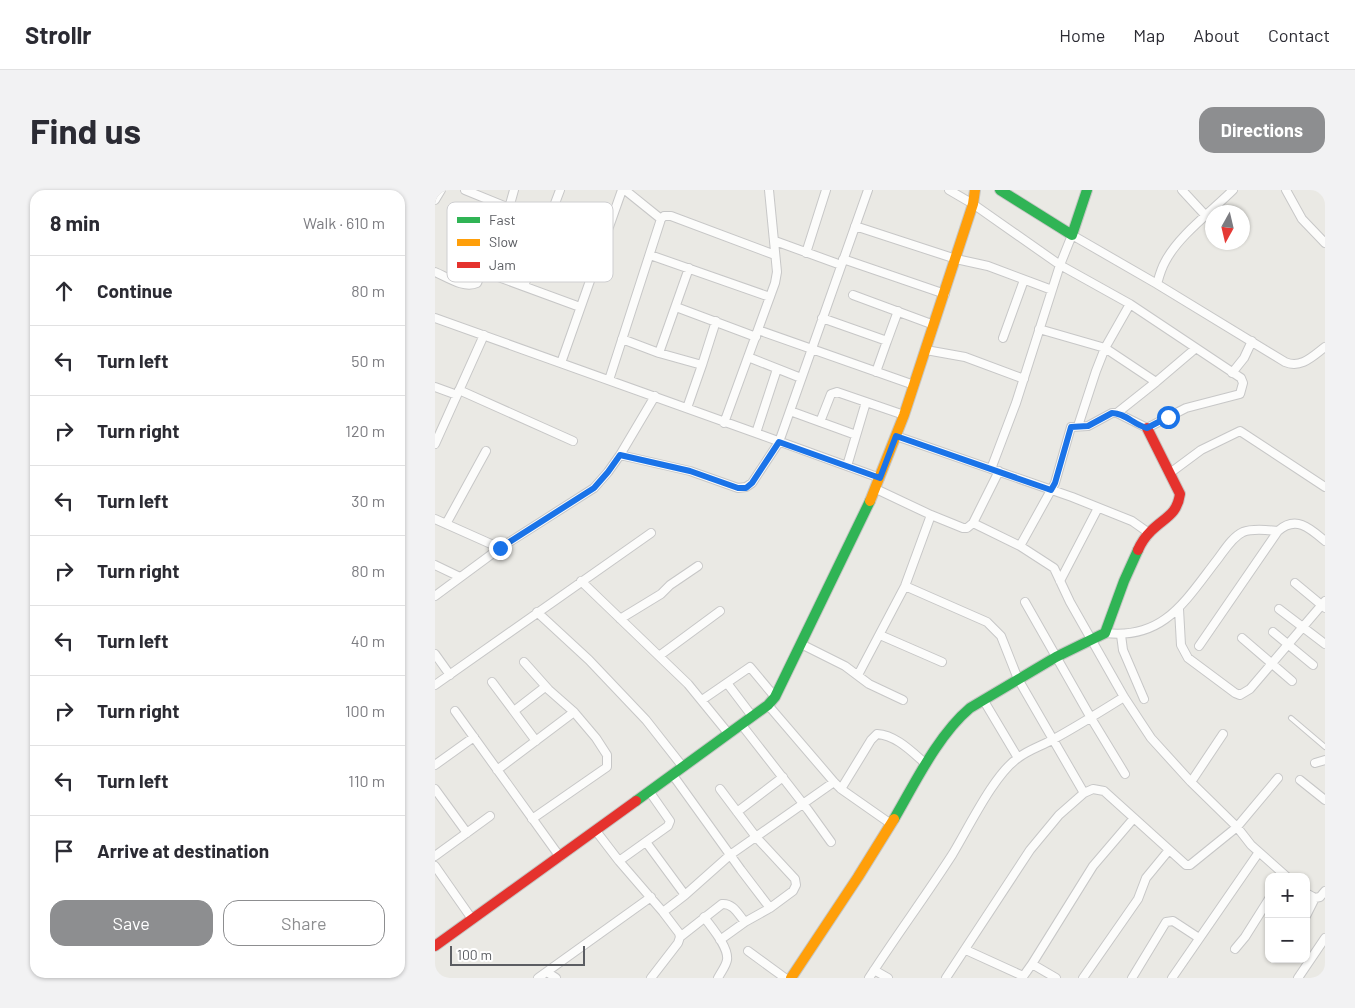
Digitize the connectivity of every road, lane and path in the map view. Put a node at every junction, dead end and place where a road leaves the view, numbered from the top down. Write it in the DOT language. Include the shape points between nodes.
graph roads {
  1 [pos="441,190"];
  2 [pos="465,190"];
  3 [pos="560,190"];
  4 [pos="624,190"];
  5 [pos="769,190"];
  6 [pos="826,190"];
  7 [pos="868,190"];
  8 [pos="949,190"];
  9 [pos="975,190"];
  10 [pos="1087,190"];
  11 [pos="1182,190"];
  12 [pos="1233,190"];
  13 [pos="1286,190"];
  14 [pos="1006,191"];
  15 [pos="435,200"];
  16 [pos="494,202"];
  17 [pos="556,202"];
  18 [pos="973,204"];
  19 [pos="1217,205"];
  20 [pos="1205,215"];
  21 [pos="1205,217"];
  22 [pos="613,219"];
  23 [pos="661,219"];
  24 [pos="855,226"];
  25 [pos="1071,235"];
  26 [pos="775,241"];
  27 [pos="1325,243"];
  28 [pos="806,253"];
  29 [pos="650,255"];
  30 [pos="775,255"];
  31 [pos="956,258"];
  32 [pos="842,262"];
  33 [pos="1060,265"];
  34 [pos="689,268"];
  35 [pos="435,272"];
  36 [pos="447,277"];
  37 [pos="1024,280"];
  38 [pos="458,282"];
  39 [pos="477,282"];
  40 [pos="512,282"];
  41 [pos="526,282"];
  42 [pos="589,282"];
  43 [pos="1157,284"];
  44 [pos="524,286"];
  45 [pos="1052,290"];
  46 [pos="945,294"];
  47 [pos="853,295"];
  48 [pos="770,297"];
  49 [pos="1131,304"];
  50 [pos="580,307"];
  51 [pos="676,307"];
  52 [pos="897,311"];
  53 [pos="435,318"];
  54 [pos="822,318"];
  55 [pos="716,321"];
  56 [pos="934,325"];
  57 [pos="1039,329"];
  58 [pos="757,334"];
  59 [pos="484,336"];
  60 [pos="1003,338"];
  61 [pos="622,339"];
  62 [pos="887,341"];
  63 [pos="1252,341"];
  64 [pos="1325,347"];
  65 [pos="1105,348"];
  66 [pos="1196,348"];
  67 [pos="811,349"];
  68 [pos="926,350"];
  69 [pos="659,353"];
  70 [pos="748,357"];
  71 [pos="561,363"];
  72 [pos="702,365"];
  73 [pos="777,369"];
  74 [pos="876,372"];
  75 [pos="1232,373"];
  76 [pos="801,378"];
  77 [pos="1024,379"];
  78 [pos="609,380"];
  79 [pos="1156,382"];
  80 [pos="914,385"];
  81 [pos="435,387"];
  82 [pos="458,392"];
  83 [pos="655,396"];
  84 [pos="866,402"];
  85 [pos="687,408"];
  86 [pos="789,411"];
  87 [pos="1117,413"];
  88 [pos="905,415"];
  89 [pos="820,422"];
  90 [pos="724,423"];
  91 [pos="1079,426"];
  92 [pos="1147,428"];
  93 [pos="756,433"];
  94 [pos="856,435"];
  95 [pos="896,436"];
  96 [pos="573,441"];
  97 [pos="779,442"];
  98 [pos="435,444"];
  99 [pos="486,451"];
  100 [pos="620,455"];
  101 [pos="847,466"];
  102 [pos="995,470"];
  103 [pos="1170,473"];
  104 [pos="880,478"];
  105 [pos="1325,487"];
  106 [pos="876,489"];
  107 [pos="1051,490"];
  108 [pos="1098,508"];
  109 [pos="931,516"];
  110 [pos="435,519"];
  111 [pos="973,523"];
  112 [pos="446,524"];
  113 [pos="1278,531"];
  114 [pos="651,532"];
  115 [pos="1149,533"];
  116 [pos="1325,541"];
  117 [pos="1020,546"];
  118 [pos="500,548"];
  119 [pos="435,565"];
  120 [pos="698,566"];
  121 [pos="460,577"];
  122 [pos="581,581"];
  123 [pos="1060,581"];
  124 [pos="1295,583"];
  125 [pos="905,586"];
  126 [pos="435,596"];
  127 [pos="1025,602"];
  128 [pos="1324,605"];
  129 [pos="1179,609"];
  130 [pos="1279,609"];
  131 [pos="720,611"];
  132 [pos="537,612"];
  133 [pos="620,620"];
  134 [pos="1303,626"];
  135 [pos="1273,632"];
  136 [pos="1105,633"];
  137 [pos="1121,635"];
  138 [pos="880,636"];
  139 [pos="1242,638"];
  140 [pos="1091,639"];
  141 [pos="801,644"];
  142 [pos="1288,644"];
  143 [pos="1325,644"];
  144 [pos="1199,646"];
  145 [pos="435,654"];
  146 [pos="659,656"];
  147 [pos="1056,657"];
  148 [pos="524,662"];
  149 [pos="942,662"];
  150 [pos="1271,663"];
  151 [pos="1313,665"];
  152 [pos="450,675"];
  153 [pos="858,675"];
  154 [pos="1018,679"];
  155 [pos="1292,681"];
  156 [pos="492,682"];
  157 [pos="727,683"];
  158 [pos="435,686"];
  159 [pos="545,686"];
  160 [pos="775,697"];
  161 [pos="1124,697"];
  162 [pos="1145,699"];
  163 [pos="702,700"];
  164 [pos="903,700"];
  165 [pos="984,701"];
  166 [pos="768,706"];
  167 [pos="455,711"];
  168 [pos="514,711"];
  169 [pos="574,712"];
  170 [pos="751,716"];
  171 [pos="1091,718"];
  172 [pos="1291,718"];
  173 [pos="741,724"];
  174 [pos="728,733"];
  175 [pos="1223,734"];
  176 [pos="474,738"];
  177 [pos="1052,740"];
  178 [pos="536,741"];
  179 [pos="1325,747"];
  180 [pos="1018,758"];
  181 [pos="1325,760"];
  182 [pos="1315,763"];
  183 [pos="926,764"];
  184 [pos="435,765"];
  185 [pos="683,767"];
  186 [pos="497,770"];
  187 [pos="672,774"];
  188 [pos="1125,774"];
  189 [pos="783,777"];
  190 [pos="1278,778"];
  191 [pos="1300,780"];
  192 [pos="834,782"];
  193 [pos="1191,782"];
  194 [pos="435,789"];
  195 [pos="720,789"];
  196 [pos="841,789"];
  197 [pos="649,792"];
  198 [pos="1084,793"];
  199 [pos="1325,800"];
  200 [pos="803,803"];
  201 [pos="737,812"];
  202 [pos="490,816"];
  203 [pos="532,818"];
  204 [pos="1134,818"];
  205 [pos="891,824"];
  206 [pos="1237,827"];
  207 [pos="596,831"];
  208 [pos="467,833"];
  209 [pos="756,837"];
  210 [pos="646,842"];
  211 [pos="831,842"];
  212 [pos="1169,850"];
  213 [pos="1259,852"];
  214 [pos="435,856"];
  215 [pos="731,856"];
  216 [pos="560,857"];
  217 [pos="619,861"];
  218 [pos="435,866"];
  219 [pos="1282,873"];
  220 [pos="1325,891"];
  221 [pos="685,895"];
  222 [pos="1310,895"];
  223 [pos="651,897"];
  224 [pos="1315,898"];
  225 [pos="1265,905"];
  226 [pos="771,908"];
  227 [pos="1310,908"];
  228 [pos="663,912"];
  229 [pos="704,917"];
  230 [pos="472,919"];
  231 [pos="745,922"];
  232 [pos="680,937"];
  233 [pos="1199,938"];
  234 [pos="721,940"];
  235 [pos="1324,940"];
  236 [pos="435,946"];
  237 [pos="1235,949"];
  238 [pos="966,950"];
  239 [pos="748,951"];
  240 [pos="1032,964"];
  241 [pos="875,970"];
  242 [pos="547,972"];
  243 [pos="1300,975"];
  244 [pos="1023,977"];
  245 [pos="538,978"];
  246 [pos="556,978"];
  247 [pos="651,978"];
  248 [pos="718,978"];
  249 [pos="785,978"];
  250 [pos="791,978"];
  251 [pos="869,978"];
  252 [pos="888,978"];
  253 [pos="946,978"];
  254 [pos="1056,978"];
  255 [pos="1083,978"];
  256 [pos="1133,978"];
  257 [pos="1172,978"];
  1 -- 15 [label="street"];
  2 -- 16 [label="street"];
  3 -- 17 [label="street"];
  4 -- 22 [label="street"];
  4 -- 23 [label="street"];
  5 -- 26 [label="street"];
  6 -- 28 [label="street"];
  7 -- 24 [label="street"];
  8 -- 18 [label="street"];
  9 -- 18 [label="street"];
  10 -- 25 [label="street"];
  11 -- 20 [label="street"];
  12 -- 19 [label="street"];
  13 -- 27 [label="street" via="1302,219"];
  14 -- 25 [label="street"];
  18 -- 31 [label="street"];
  18 -- 33 [label="street"];
  21 -- 43 [label="street" via="1169,255"];
  23 -- 29 [label="street"];
  23 -- 30 [label="street" via="671,216"];
  24 -- 31 [label="street"];
  24 -- 32 [label="street"];
  25 -- 33 [label="street"];
  25 -- 43 [label="street"];
  26 -- 28 [label="street"];
  26 -- 30 [label="street"];
  28 -- 32 [label="street"];
  29 -- 34 [label="street"];
  29 -- 61 [label="street"];
  30 -- 48 [label="street" via="777,272"];
  31 -- 37 [label="street"];
  31 -- 46 [label="street"];
  32 -- 46 [label="street"];
  32 -- 54 [label="street"];
  33 -- 45 [label="street"];
  33 -- 49 [label="street"];
  34 -- 48 [label="street"];
  34 -- 51 [label="street"];
  35 -- 36 [label="street"];
  37 -- 45 [label="street"];
  37 -- 60 [label="street"];
  38 -- 39 [label="street" via="471,286"];
  40 -- 44 [label="street"];
  41 -- 44 [label="street"];
  42 -- 50 [label="street"];
  43 -- 63 [label="street"];
  44 -- 50 [label="street"];
  45 -- 57 [label="street"];
  46 -- 56 [label="street"];
  47 -- 52 [label="street"];
  48 -- 58 [label="street"];
  49 -- 65 [label="street"];
  49 -- 66 [label="street"];
  50 -- 71 [label="street"];
  51 -- 55 [label="street"];
  51 -- 69 [label="street"];
  52 -- 56 [label="street"];
  52 -- 62 [label="street"];
  53 -- 59 [label="street"];
  54 -- 62 [label="street"];
  54 -- 67 [label="street"];
  55 -- 58 [label="street"];
  55 -- 72 [label="street"];
  56 -- 68 [label="street"];
  57 -- 65 [label="street"];
  57 -- 77 [label="street"];
  58 -- 67 [label="street"];
  58 -- 70 [label="street"];
  59 -- 71 [label="street"];
  59 -- 82 [label="street"];
  61 -- 69 [label="street"];
  61 -- 78 [label="street"];
  62 -- 74 [label="street"];
  63 -- 64 [label="street" via="1295,365"];
  63 -- 75 [label="street"];
  65 -- 79 [label="street"];
  65 -- 91 [label="street"];
  66 -- 75 [label="street"];
  66 -- 79 [label="street"];
  67 -- 74 [label="street"];
  67 -- 76 [label="street"];
  68 -- 77 [label="street" via="965,357"];
  68 -- 80 [label="street"];
  69 -- 72 [label="street"];
  70 -- 73 [label="street"];
  70 -- 90 [label="street"];
  71 -- 78 [label="street"];
  72 -- 85 [label="street"];
  73 -- 76 [label="street"];
  73 -- 93 [label="street"];
  74 -- 80 [label="street"];
  75 -- 92 [label="street" via="1243,383 1240,394 1186,408"];
  76 -- 86 [label="street"];
  77 -- 102 [label="street"];
  78 -- 83 [label="street"];
  79 -- 87 [label="street"];
  80 -- 88 [label="street"];
  81 -- 82 [label="street"];
  82 -- 96 [label="street"];
  82 -- 98 [label="street"];
  83 -- 85 [label="street"];
  83 -- 100 [label="street"];
  84 -- 88 [label="street"];
  84 -- 89 [label="street" via="833,393"];
  84 -- 94 [label="street"];
  85 -- 90 [label="street"];
  86 -- 89 [label="street"];
  86 -- 97 [label="street"];
  87 -- 91 [label="street" via="1088,426"];
  87 -- 92 [label="street"];
  88 -- 95 [label="street"];
  89 -- 94 [label="street"];
  90 -- 93 [label="street"];
  91 -- 107 [label="street" via="1071,427"];
  92 -- 103 [label="street"];
  93 -- 97 [label="street"];
  94 -- 101 [label="street"];
  95 -- 102 [label="street"];
  95 -- 104 [label="street"];
  97 -- 100 [label="street" via="746,488"];
  97 -- 101 [label="street"];
  99 -- 112 [label="street"];
  100 -- 118 [label="street" via="594,488"];
  101 -- 104 [label="street"];
  102 -- 107 [label="street"];
  102 -- 111 [label="street"];
  103 -- 105 [label="street" via="1201,450 1240,431"];
  103 -- 115 [label="street" via="1179,494 1177,508"];
  104 -- 106 [label="street"];
  106 -- 109 [label="street"];
  106 -- 141 [label="street"];
  107 -- 108 [label="street"];
  107 -- 117 [label="street"];
  108 -- 115 [label="street" via="1132,521"];
  108 -- 123 [label="street"];
  109 -- 111 [label="street" via="963,528"];
  109 -- 125 [label="street"];
  110 -- 112 [label="street"];
  111 -- 117 [label="street"];
  112 -- 118 [label="street"];
  113 -- 116 [label="street" via="1293,522 1314,531"];
  113 -- 129 [label="street" via="1256,530 1235,538"];
  113 -- 144 [label="street"];
  114 -- 122 [label="street"];
  115 -- 136 [label="street" via="1135,557"];
  117 -- 123 [label="street" via="1050,564"];
  118 -- 121 [label="street"];
  119 -- 121 [label="street"];
  120 -- 133 [label="street"];
  121 -- 126 [label="street"];
  122 -- 132 [label="street"];
  122 -- 133 [label="street"];
  123 -- 140 [label="street"];
  124 -- 128 [label="street"];
  125 -- 138 [label="street"];
  125 -- 154 [label="street" via="992,625 1001,636"];
  127 -- 147 [label="street"];
  128 -- 134 [label="street"];
  129 -- 137 [label="street" via="1144,631"];
  129 -- 150 [label="street" via="1181,645 1188,658 1235,693 1240,695 1250,689"];
  130 -- 134 [label="street"];
  131 -- 146 [label="street"];
  132 -- 152 [label="street"];
  132 -- 185 [label="street" via="589,660 646,720"];
  133 -- 146 [label="street"];
  134 -- 142 [label="street"];
  134 -- 143 [label="street"];
  135 -- 142 [label="street"];
  136 -- 137 [label="street"];
  136 -- 140 [label="street"];
  137 -- 162 [label="street" via="1123,650"];
  138 -- 149 [label="street"];
  138 -- 153 [label="street"];
  139 -- 150 [label="street"];
  140 -- 147 [label="street"];
  140 -- 161 [label="street"];
  141 -- 153 [label="street"];
  141 -- 160 [label="street"];
  142 -- 150 [label="street"];
  142 -- 151 [label="street"];
  145 -- 152 [label="street"];
  146 -- 163 [label="street"];
  147 -- 154 [label="street"];
  147 -- 171 [label="street"];
  148 -- 159 [label="street"];
  150 -- 155 [label="street"];
  152 -- 158 [label="street"];
  153 -- 164 [label="street" via="869,684"];
  154 -- 165 [label="street"];
  154 -- 177 [label="street"];
  156 -- 168 [label="street"];
  157 -- 160 [label="street" via="750,667"];
  157 -- 163 [label="street"];
  157 -- 170 [label="street"];
  159 -- 168 [label="street"];
  159 -- 169 [label="street"];
  160 -- 166 [label="street"];
  161 -- 171 [label="street"];
  161 -- 193 [label="street" via="1151,738"];
  163 -- 174 [label="street"];
  165 -- 180 [label="street"];
  165 -- 183 [label="street" via="958,718"];
  166 -- 170 [label="street"];
  166 -- 192 [label="street"];
  167 -- 176 [label="street"];
  168 -- 178 [label="street"];
  169 -- 178 [label="street"];
  169 -- 203 [label="street" via="607,755 607,767"];
  170 -- 173 [label="street"];
  171 -- 177 [label="street"];
  171 -- 188 [label="street"];
  172 -- 179 [label="lane"];
  173 -- 174 [label="street"];
  173 -- 189 [label="street"];
  174 -- 185 [label="street"];
  175 -- 193 [label="street"];
  176 -- 184 [label="street"];
  176 -- 186 [label="street"];
  177 -- 180 [label="street"];
  177 -- 198 [label="street"];
  178 -- 186 [label="street"];
  180 -- 241 [label="street" via="991,789"];
  181 -- 182 [label="street"];
  183 -- 196 [label="street" via="894,738 877,734"];
  183 -- 205 [label="street"];
  185 -- 187 [label="street"];
  186 -- 203 [label="street"];
  187 -- 197 [label="street"];
  187 -- 215 [label="street"];
  189 -- 200 [label="street"];
  189 -- 201 [label="street"];
  190 -- 206 [label="street"];
  191 -- 199 [label="street"];
  192 -- 196 [label="street"];
  192 -- 200 [label="street"];
  193 -- 206 [label="street"];
  194 -- 208 [label="street"];
  195 -- 201 [label="street"];
  196 -- 205 [label="street"];
  197 -- 207 [label="street"];
  197 -- 210 [label="street" via="670,822"];
  198 -- 204 [label="street" via="1093,789 1104,791"];
  198 -- 238 [label="street" via="1059,815 1030,850"];
  200 -- 209 [label="street"];
  200 -- 211 [label="street"];
  201 -- 209 [label="street"];
  202 -- 208 [label="street"];
  203 -- 216 [label="street"];
  204 -- 212 [label="street"];
  204 -- 240 [label="street" via="1093,866"];
  205 -- 250 [label="street"];
  206 -- 212 [label="street" via="1190,865"];
  206 -- 213 [label="street"];
  207 -- 216 [label="street"];
  207 -- 217 [label="street"];
  208 -- 214 [label="street"];
  209 -- 215 [label="street"];
  209 -- 226 [label="street" via="795,879 793,891"];
  210 -- 217 [label="street"];
  210 -- 221 [label="street"];
  212 -- 255 [label="street" via="1146,878 1138,899"];
  213 -- 219 [label="street"];
  213 -- 233 [label="street"];
  215 -- 221 [label="street"];
  215 -- 226 [label="street"];
  216 -- 230 [label="street"];
  217 -- 223 [label="street"];
  218 -- 230 [label="street"];
  220 -- 224 [label="street"];
  221 -- 228 [label="street"];
  222 -- 224 [label="street"];
  223 -- 228 [label="street"];
  223 -- 242 [label="street"];
  224 -- 227 [label="street"];
  225 -- 237 [label="street"];
  226 -- 231 [label="street"];
  228 -- 232 [label="street"];
  229 -- 231 [label="street" via="727,904"];
  229 -- 232 [label="street"];
  229 -- 234 [label="street"];
  230 -- 236 [label="street"];
  231 -- 234 [label="street"];
  232 -- 247 [label="street"];
  233 -- 256 [label="street" via="1173,921 1166,922"];
  233 -- 257 [label="street"];
  234 -- 248 [label="street" via="728,957"];
  235 -- 243 [label="street"];
  238 -- 244 [label="street"];
  238 -- 253 [label="street"];
  239 -- 249 [label="street"];
  240 -- 244 [label="street"];
  240 -- 254 [label="street"];
  241 -- 251 [label="street"];
  241 -- 252 [label="street"];
  242 -- 245 [label="street"];
  242 -- 246 [label="street"];
}
